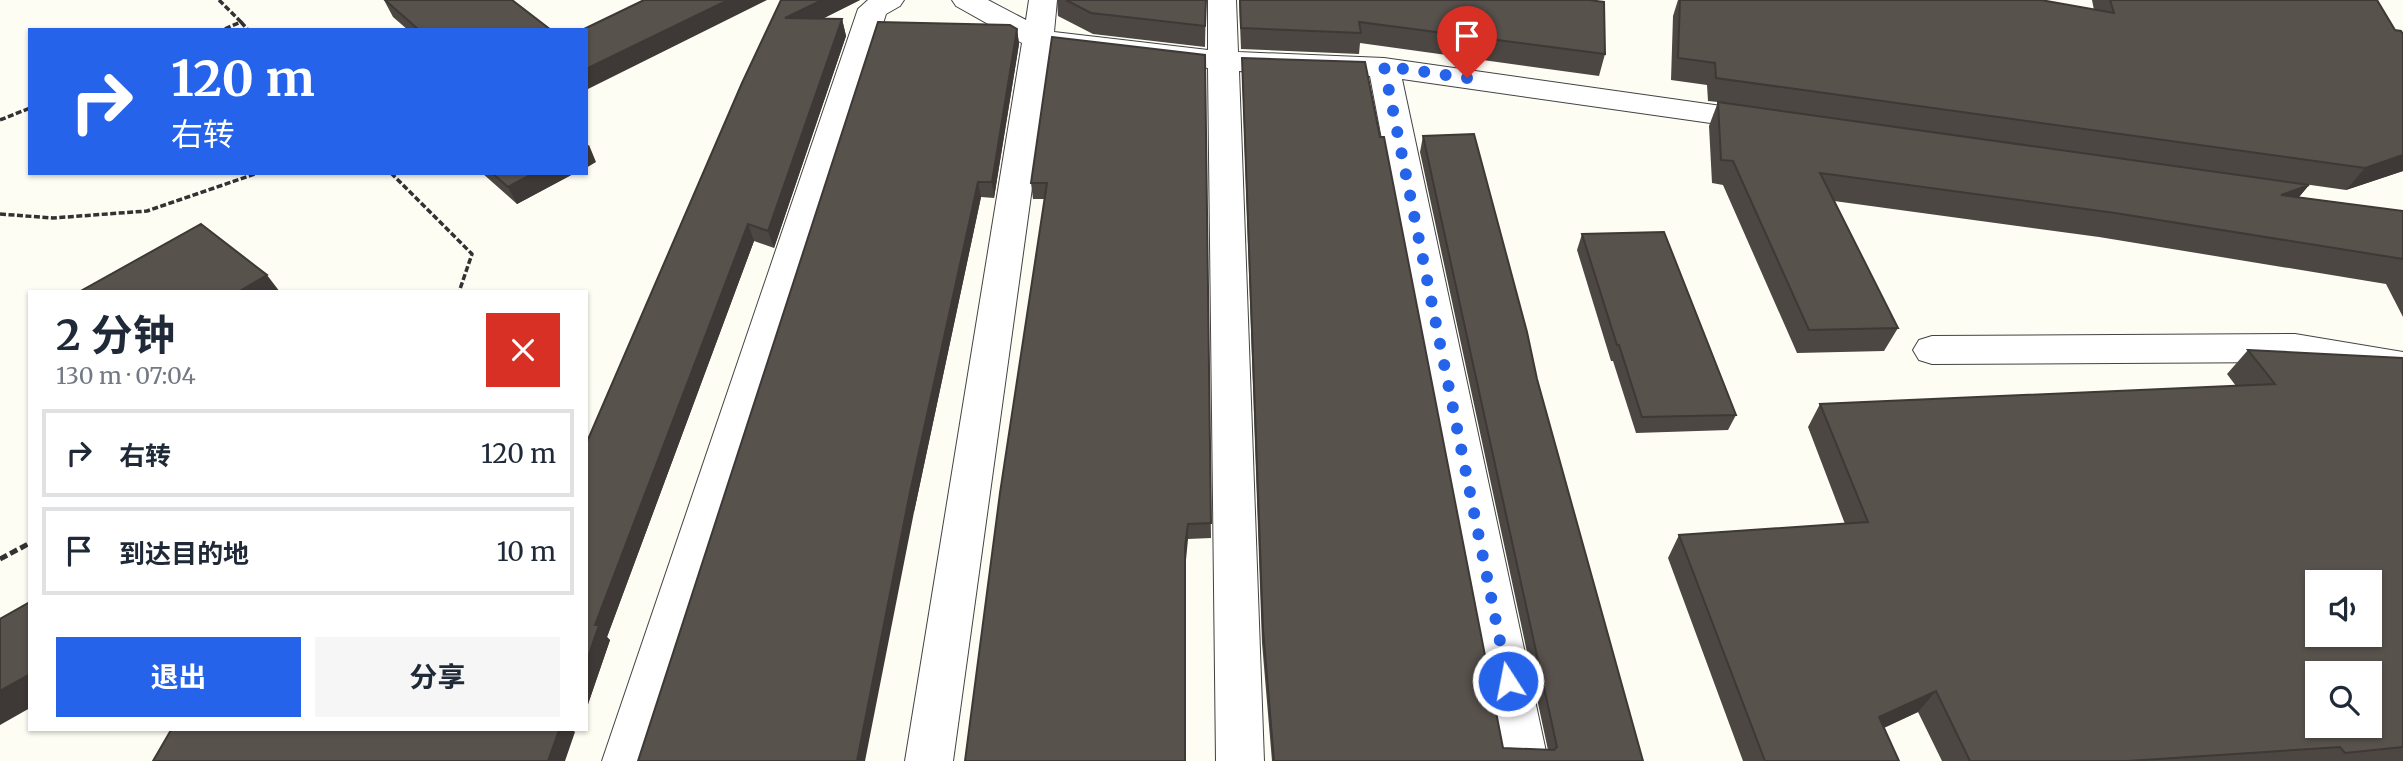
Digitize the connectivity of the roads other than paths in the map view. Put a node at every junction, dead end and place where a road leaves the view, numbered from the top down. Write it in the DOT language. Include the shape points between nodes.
graph roads {
  1 [pos="890,0"];
  2 [pos="966,0"];
  3 [pos="1043,0"];
  4 [pos="1222,0"];
  5 [pos="1038,39"];
  6 [pos="1224,61"];
  7 [pos="1384,66"];
  8 [pos="1797,126"];
  9 [pos="1932,350"];
  10 [pos="2403,366"];
  11 [pos="626,761"];
  12 [pos="929,761"];
  13 [pos="1240,761"];
  14 [pos="1524,761"];
  1 -- 11 [label="street" via="873,9"];
  2 -- 5 [label="street"];
  3 -- 5 [label="street"];
  4 -- 6 [label="street"];
  5 -- 6 [label="street"];
  5 -- 12 [label="street"];
  6 -- 7 [label="street"];
  6 -- 13 [label="street"];
  7 -- 8 [label="street"];
  7 -- 14 [label="street"];
  9 -- 10 [label="street" via="2295,348"];
}
